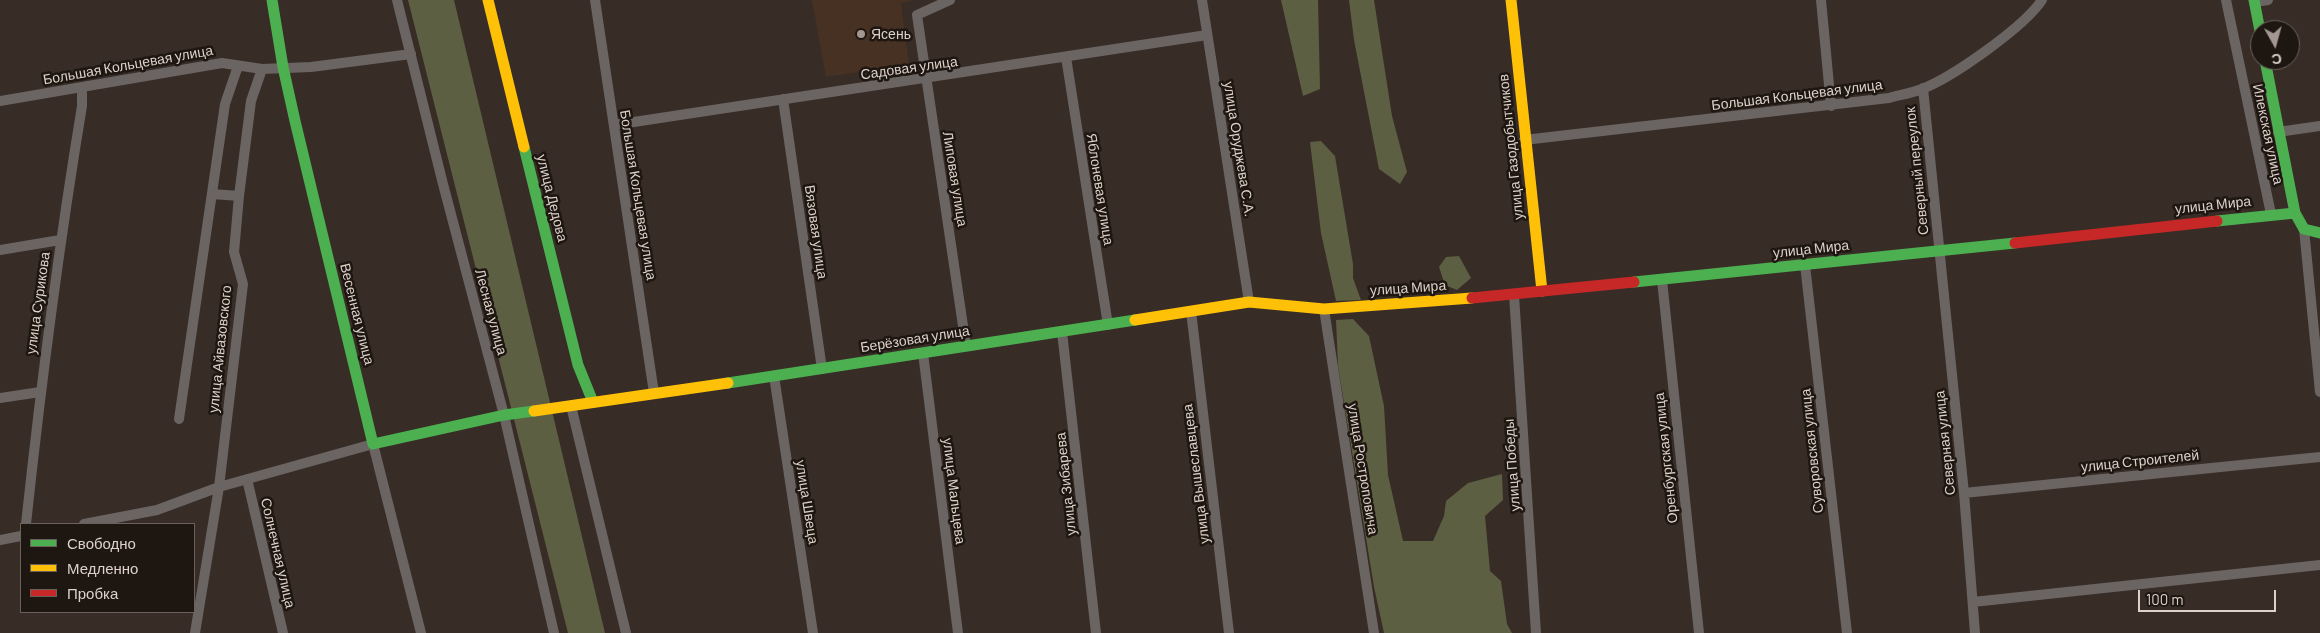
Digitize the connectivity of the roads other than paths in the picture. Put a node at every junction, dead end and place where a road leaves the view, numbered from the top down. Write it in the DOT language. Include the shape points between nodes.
graph roads {
  1 [pos="272,0"];
  2 [pos="398,0"];
  3 [pos="488,0"];
  4 [pos="595,0"];
  5 [pos="950,0"];
  6 [pos="1202,0"];
  7 [pos="1511,0"];
  8 [pos="1821,0"];
  9 [pos="2042,0"];
  10 [pos="2226,0"];
  11 [pos="2268,0"];
  12 [pos="2254,1"];
  13 [pos="2258,20"];
  14 [pos="1208,35"];
  15 [pos="411,54"];
  16 [pos="1066,58"];
  17 [pos="238,66"];
  18 [pos="283,67"];
  19 [pos="262,69"];
  20 [pos="2267,70"];
  21 [pos="926,80"];
  22 [pos="82,87"];
  23 [pos="1923,88"];
  24 [pos="783,99"];
  25 [pos="0,101"];
  26 [pos="1831,106"];
  27 [pos="614,125"];
  28 [pos="2320,126"];
  29 [pos="2278,132"];
  30 [pos="1524,140"];
  31 [pos="212,194"];
  32 [pos="239,196"];
  33 [pos="2295,213"];
  34 [pos="2271,214"];
  35 [pos="2304,229"];
  36 [pos="2320,233"];
  37 [pos="60,240"];
  38 [pos="0,250"];
  39 [pos="1939,251"];
  40 [pos="1805,265"];
  41 [pos="1662,280"];
  42 [pos="1542,291"];
  43 [pos="1514,295"];
  44 [pos="1249,302"];
  45 [pos="1327,309"];
  46 [pos="1191,312"];
  47 [pos="1108,325"];
  48 [pos="1062,332"];
  49 [pos="966,346"];
  50 [pos="923,353"];
  51 [pos="822,369"];
  52 [pos="774,376"];
  53 [pos="40,392"];
  54 [pos="2320,392"];
  55 [pos="654,393"];
  56 [pos="0,398"];
  57 [pos="593,402"];
  58 [pos="571,406"];
  59 [pos="504,415"];
  60 [pos="179,419"];
  61 [pos="373,444"];
  62 [pos="2320,456"];
  63 [pos="246,480"];
  64 [pos="219,487"];
  65 [pos="1964,493"];
  66 [pos="26,523"];
  67 [pos="89,523"];
  68 [pos="20,536"];
  69 [pos="0,540"];
  70 [pos="2320,565"];
  71 [pos="1973,602"];
  72 [pos="195,633"];
  73 [pos="283,633"];
  74 [pos="421,633"];
  75 [pos="554,633"];
  76 [pos="626,633"];
  77 [pos="813,633"];
  78 [pos="958,633"];
  79 [pos="1096,633"];
  80 [pos="1229,633"];
  81 [pos="1374,633"];
  82 [pos="1536,633"];
  83 [pos="1698,633"];
  84 [pos="1847,633"];
  85 [pos="1975,633"];
  1 -- 18 [label="street, Весенная улица"];
  2 -- 15 [label="street, Лесная улица"];
  3 -- 57 [label="street, улица Дедова" via="578,365"];
  4 -- 27 [label="street, Большая Кольцевая улица"];
  5 -- 21 [label="street, Липовая улица" via="917,15"];
  6 -- 14 [label="street, улица Оруджева С.А."];
  7 -- 30 [label="street, улица Газодобытчиков"];
  8 -- 26 [label="street"];
  9 -- 23 [label="street, Большая Кольцевая улица" via="2013,30 1975,58"];
  10 -- 34 [label="street, Илекская улица"];
  11 -- 12 [label="street"];
  12 -- 13 [label="street"];
  14 -- 16 [label="street, Садовая улица"];
  14 -- 44 [label="street, улица Оруджева С.А."];
  15 -- 18 [label="street, Большая Кольцевая улица" via="311,67"];
  15 -- 59 [label="street, Лесная улица"];
  16 -- 21 [label="street, Садовая улица"];
  16 -- 47 [label="street, Яблоневая улица"];
  17 -- 19 [label="street, Большая Кольцевая улица"];
  17 -- 22 [label="street, Большая Кольцевая улица" via="222,63"];
  17 -- 31 [label="street" via="225,104"];
  18 -- 19 [label="street, Большая Кольцевая улица"];
  18 -- 61 [label="street, Весенная улица"];
  19 -- 32 [label="street, улица Айвазовского" via="251,101"];
  20 -- 29 [label="street"];
  21 -- 24 [label="street, Садовая улица"];
  21 -- 49 [label="street, Липовая улица"];
  22 -- 25 [label="street, Большая Кольцевая улица"];
  22 -- 37 [label="street, улица Сурикова" via="82,106"];
  23 -- 26 [label="street, Большая Кольцевая улица" via="1889,98"];
  23 -- 39 [label="street, Северный переулок"];
  24 -- 27 [label="street, Садовая улица"];
  24 -- 51 [label="street, Вязовая улица"];
  26 -- 30 [label="street, Большая Кольцевая улица"];
  27 -- 55 [label="street, Большая Кольцевая улица"];
  28 -- 29 [label="street"];
  29 -- 33 [label="street"];
  30 -- 42 [label="street, улица Газодобытчиков"];
  31 -- 32 [label="street"];
  31 -- 60 [label="street"];
  32 -- 64 [label="street, улица Айвазовского" via="234,252 243,284"];
  33 -- 34 [label="street, улица Мира"];
  33 -- 35 [label="street"];
  34 -- 39 [label="street, улица Мира"];
  35 -- 36 [label="street"];
  35 -- 54 [label="street"];
  37 -- 38 [label="street"];
  37 -- 53 [label="street, улица Сурикова"];
  39 -- 40 [label="street, улица Мира"];
  39 -- 65 [label="street, Северная улица"];
  40 -- 41 [label="street, улица Мира"];
  40 -- 84 [label="street, Суворовская улица"];
  41 -- 42 [label="street, улица Мира"];
  41 -- 83 [label="street, Оренбургская улица"];
  42 -- 43 [label="street, улица Мира"];
  43 -- 45 [label="street, улица Мира"];
  43 -- 82 [label="street, улица Победы"];
  44 -- 45 [label="street, Берёзовая улица"];
  44 -- 46 [label="street, Берёзовая улица"];
  45 -- 81 [label="street, улица Ростроповича"];
  46 -- 47 [label="street, Берёзовая улица"];
  46 -- 80 [label="street, улица Вышеславцева"];
  47 -- 48 [label="street, Берёзовая улица"];
  48 -- 49 [label="street, Берёзовая улица"];
  48 -- 79 [label="street, улица Зибарева"];
  49 -- 50 [label="street, Берёзовая улица"];
  50 -- 51 [label="street, Берёзовая улица"];
  50 -- 78 [label="street, улица Мальцева"];
  51 -- 52 [label="street, Берёзовая улица"];
  52 -- 55 [label="street, Берёзовая улица"];
  52 -- 77 [label="street, улица Швеца"];
  53 -- 56 [label="street"];
  53 -- 66 [label="street, улица Сурикова"];
  55 -- 57 [label="street, Берёзовая улица"];
  57 -- 58 [label="street, Берёзовая улица"];
  58 -- 59 [label="street, Берёзовая улица"];
  58 -- 76 [label="street"];
  59 -- 61 [label="street, Берёзовая улица"];
  59 -- 75 [label="street, Лесная улица"];
  61 -- 63 [label="street"];
  61 -- 74 [label="street, Весенная улица"];
  62 -- 65 [label="street, улица Строителей"];
  63 -- 64 [label="street"];
  63 -- 73 [label="street, Солнечная улица"];
  64 -- 67 [label="street" via="157,510"];
  64 -- 72 [label="street, улица Айвазовского"];
  65 -- 71 [label="street, Северная улица"];
  68 -- 69 [label="street"];
  70 -- 71 [label="street"];
  71 -- 85 [label="street, Северная улица"];
}
